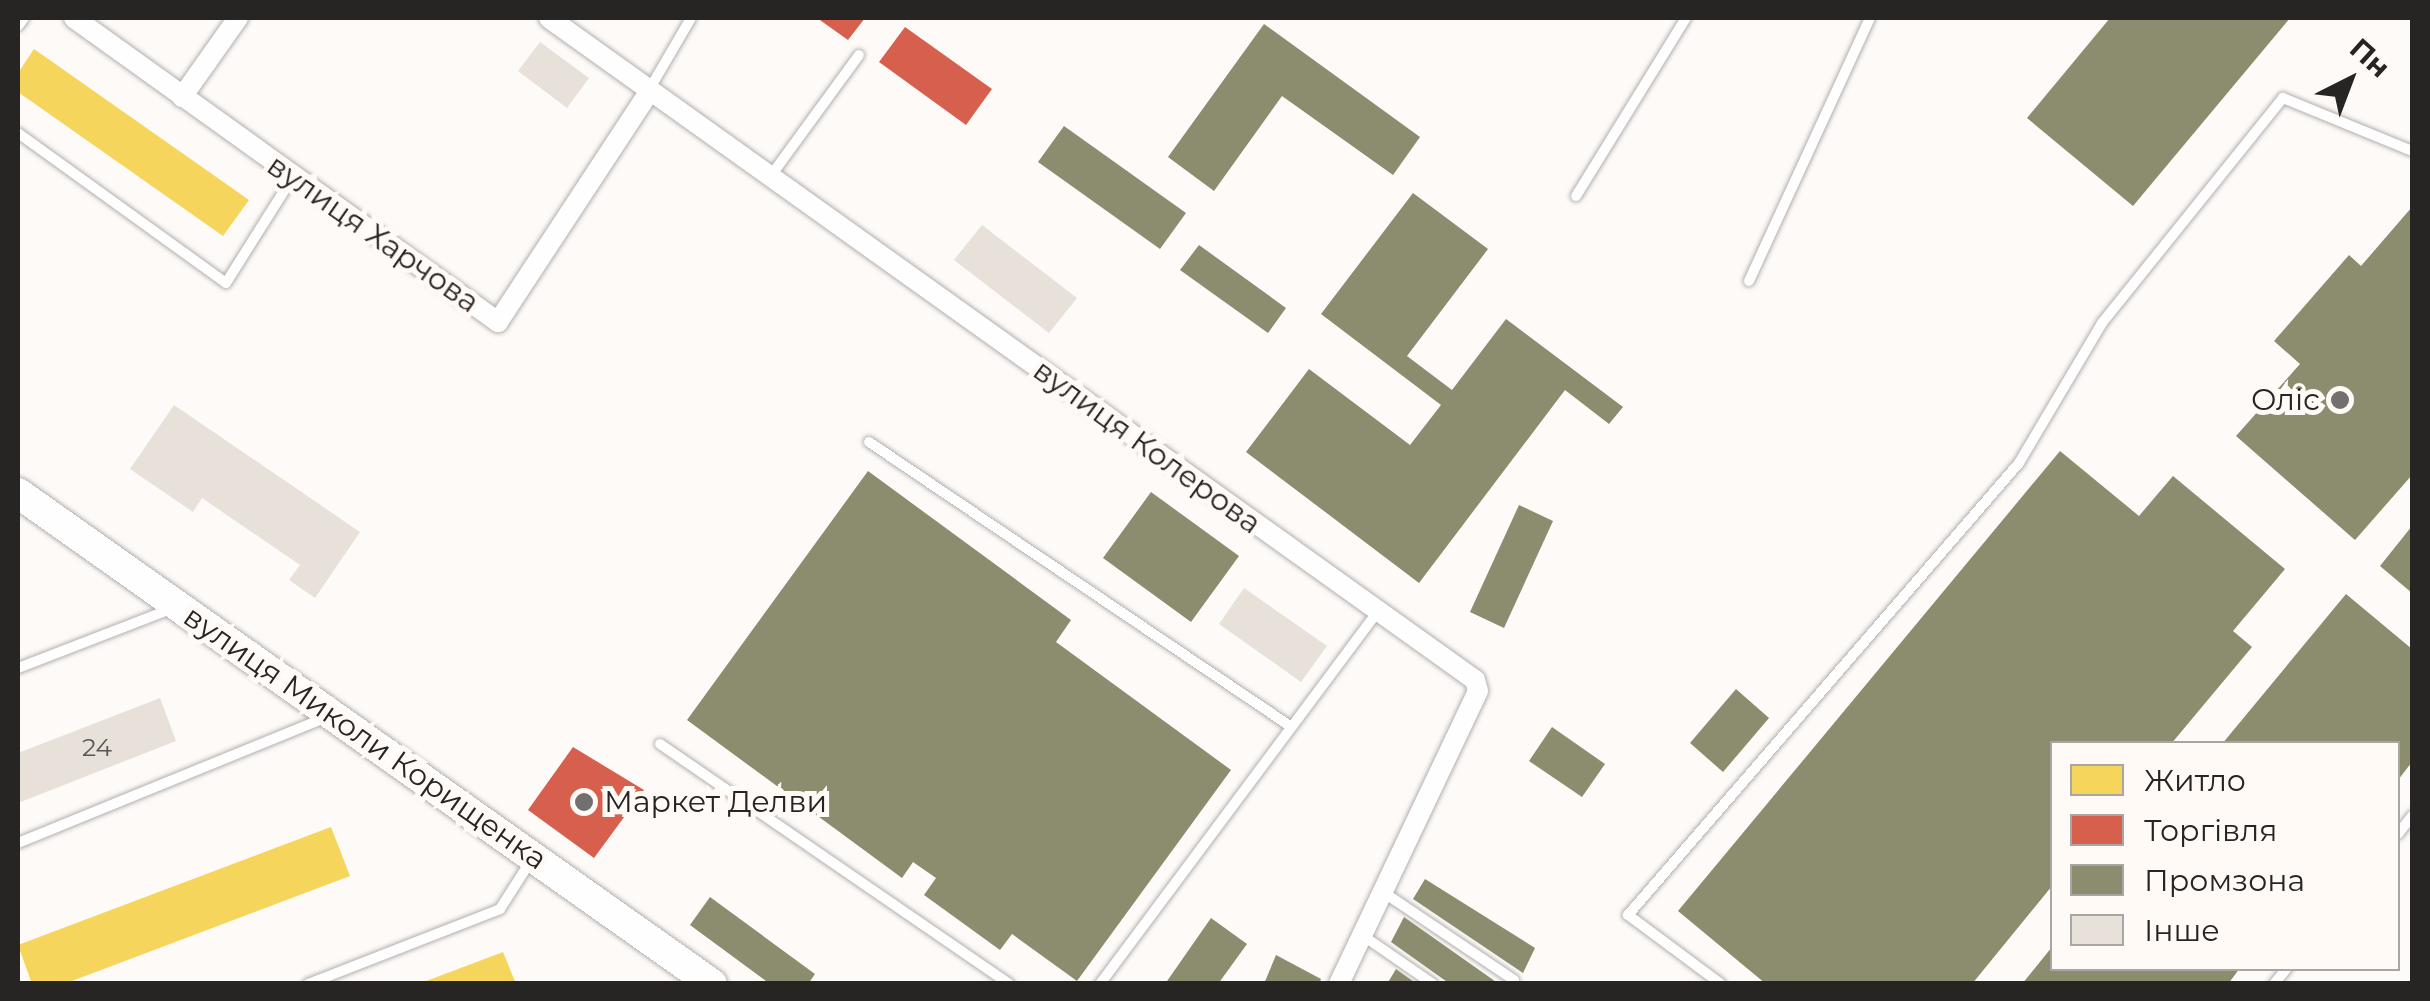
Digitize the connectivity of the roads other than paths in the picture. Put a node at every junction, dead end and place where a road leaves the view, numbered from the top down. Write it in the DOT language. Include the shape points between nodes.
graph roads {
  1 [pos="24,18"];
  2 [pos="74,18"];
  3 [pos="238,18"];
  4 [pos="549,18"];
  5 [pos="691,18"];
  6 [pos="1686,18"];
  7 [pos="1870,18"];
  8 [pos="18,26"];
  9 [pos="859,55"];
  10 [pos="649,92"];
  11 [pos="182,97"];
  12 [pos="18,133"];
  13 [pos="2412,152"];
  14 [pos="292,178"];
  15 [pos="770,178"];
  16 [pos="1576,196"];
  17 [pos="1749,281"];
  18 [pos="869,442"];
  19 [pos="18,493"];
  20 [pos="178,606"];
  21 [pos="1378,612"];
  22 [pos="18,668"];
  23 [pos="332,714"];
  24 [pos="1290,726"];
  25 [pos="660,744"];
  26 [pos="18,843"];
  27 [pos="533,857"];
  28 [pos="1383,892"];
  29 [pos="1362,935"];
  30 [pos="1514,980"];
  31 [pos="308,984"];
  32 [pos="712,984"];
  33 [pos="1009,984"];
  34 [pos="1100,984"];
  35 [pos="1339,984"];
  36 [pos="1434,984"];
  37 [pos="1721,984"];
  1 -- 8 [label="lane"];
  2 -- 11 [label="street, вулиця Харчова"];
  3 -- 11 [label="street"];
  4 -- 10 [label="street, вулиця Колерова"];
  5 -- 10 [label="lane"];
  6 -- 16 [label="lane"];
  7 -- 17 [label="lane"];
  9 -- 15 [label="lane"];
  10 -- 14 [label="street, вулиця Харчова" via="498,322"];
  10 -- 15 [label="street, вулиця Колерова"];
  11 -- 14 [label="street, вулиця Харчова"];
  12 -- 14 [label="lane" via="226,283"];
  13 -- 37 [label="lane" via="2283,98 2102,323 2020,463 1628,915"];
  15 -- 21 [label="street, вулиця Колерова"];
  18 -- 24 [label="lane"];
  19 -- 20 [label="street, вулиця Миколи Корищенка"];
  20 -- 22 [label="lane"];
  20 -- 23 [label="street, вулиця Миколи Корищенка"];
  21 -- 24 [label="lane"];
  21 -- 28 [label="street, вулиця Колерова" via="1475,680 1478,691"];
  23 -- 26 [label="lane"];
  23 -- 27 [label="street, вулиця Миколи Корищенка"];
  24 -- 34 [label="lane"];
  25 -- 33 [label="lane"];
  27 -- 31 [label="lane" via="500,909"];
  27 -- 32 [label="street, вулиця Миколи Корищенка" via="679,968"];
  28 -- 29 [label="street, вулиця Колерова"];
  28 -- 30 [label="lane"];
  29 -- 35 [label="street, вулиця Колерова"];
  29 -- 36 [label="lane"];
}
